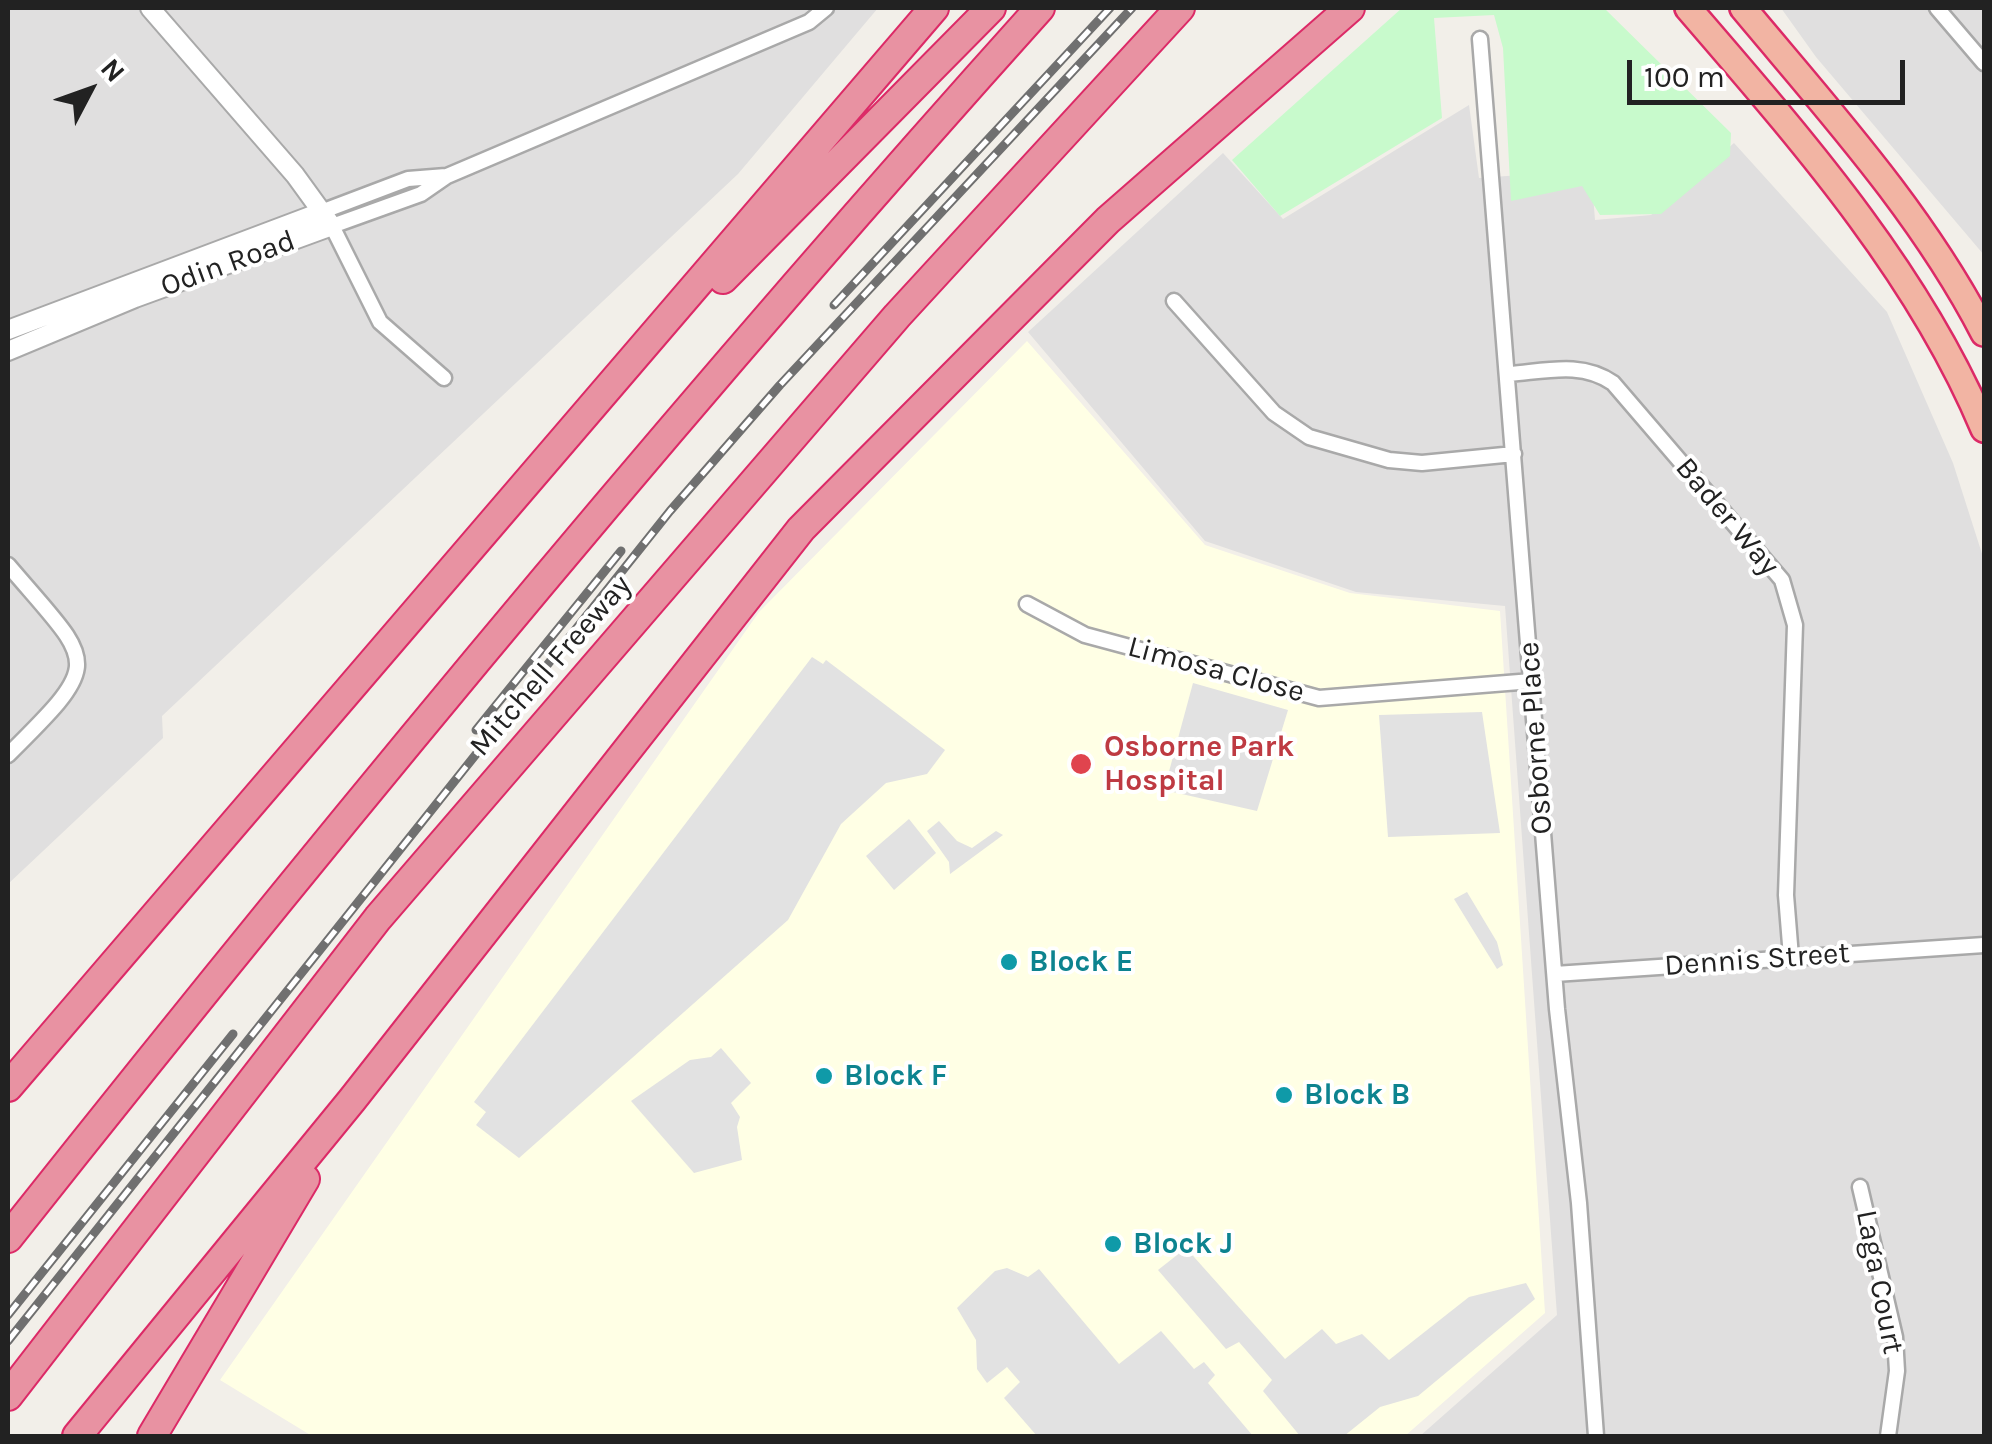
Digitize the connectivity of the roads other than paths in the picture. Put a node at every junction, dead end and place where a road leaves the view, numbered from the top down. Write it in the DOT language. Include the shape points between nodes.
graph roads {
  1 [pos="150,8"];
  2 [pos="826,8"];
  3 [pos="934,8"];
  4 [pos="991,8"];
  5 [pos="1040,8"];
  6 [pos="1180,8"];
  7 [pos="1350,8"];
  8 [pos="1688,8"];
  9 [pos="1743,8"];
  10 [pos="1937,8"];
  11 [pos="1480,38"];
  12 [pos="1984,63"];
  13 [pos="327,219"];
  14 [pos="1942,258"];
  15 [pos="1174,300"];
  16 [pos="8,330"];
  17 [pos="1984,333"];
  18 [pos="8,351"];
  19 [pos="1956,362"];
  20 [pos="1510,374"];
  21 [pos="444,378"];
  22 [pos="1984,429"];
  23 [pos="1514,454"];
  24 [pos="540,466"];
  25 [pos="8,564"];
  26 [pos="1027,604"];
  27 [pos="1532,681"];
  28 [pos="8,755"];
  29 [pos="1984,944"];
  30 [pos="1959,950"];
  31 [pos="1791,957"];
  32 [pos="1984,958"];
  33 [pos="1555,974"];
  34 [pos="8,1087"];
  35 [pos="352,1100"];
  36 [pos="1860,1187"];
  37 [pos="8,1238"];
  38 [pos="8,1396"];
  39 [pos="76,1436"];
  40 [pos="152,1436"];
  41 [pos="1596,1436"];
  42 [pos="1888,1436"];
  1 -- 13 [label="street"];
  2 -- 13 [label="street, Odin Road" via="809,22 447,176 408,179"];
  3 -- 24 [label="highway"];
  4 -- 24 [label="highway"];
  5 -- 37 [label="highway, Mitchell Freeway" via="602,506 305,863"];
  6 -- 38 [label="highway, Mitchell Freeway" via="897,316 378,918"];
  7 -- 35 [label="highway" via="1108,220 801,529"];
  8 -- 19 [label="highway" via="1904,277"];
  9 -- 14 [label="highway"];
  10 -- 12 [label="street"];
  11 -- 20 [label="street, Osborne Place"];
  13 -- 16 [label="street, Odin Road"];
  13 -- 18 [label="street, Odin Road"];
  13 -- 21 [label="street" via="380,322"];
  14 -- 17 [label="highway"];
  14 -- 19 [label="highway" via="1925,260 1919,277"];
  15 -- 23 [label="street" via="1274,414 1309,437 1422,463"];
  19 -- 22 [label="highway"];
  20 -- 23 [label="street, Osborne Place"];
  20 -- 31 [label="street, Bader Way" via="1577,368 1612,383 1782,580 1795,625 1786,895"];
  23 -- 27 [label="street, Osborne Place"];
  24 -- 34 [label="highway"];
  25 -- 28 [label="street" via="65,632 79,676 68,696"];
  26 -- 27 [label="street, Limosa Close" via="1084,635 1319,698"];
  27 -- 33 [label="street, Osborne Place"];
  29 -- 30 [label="street, Dennis Street"];
  30 -- 31 [label="street, Dennis Street"];
  30 -- 32 [label="street, Dennis Street"];
  31 -- 33 [label="street, Dennis Street"];
  33 -- 41 [label="street, Osborne Place"];
  35 -- 39 [label="highway"];
  35 -- 40 [label="highway"];
  36 -- 42 [label="street, Laga Court" via="1895,1336"];
}
